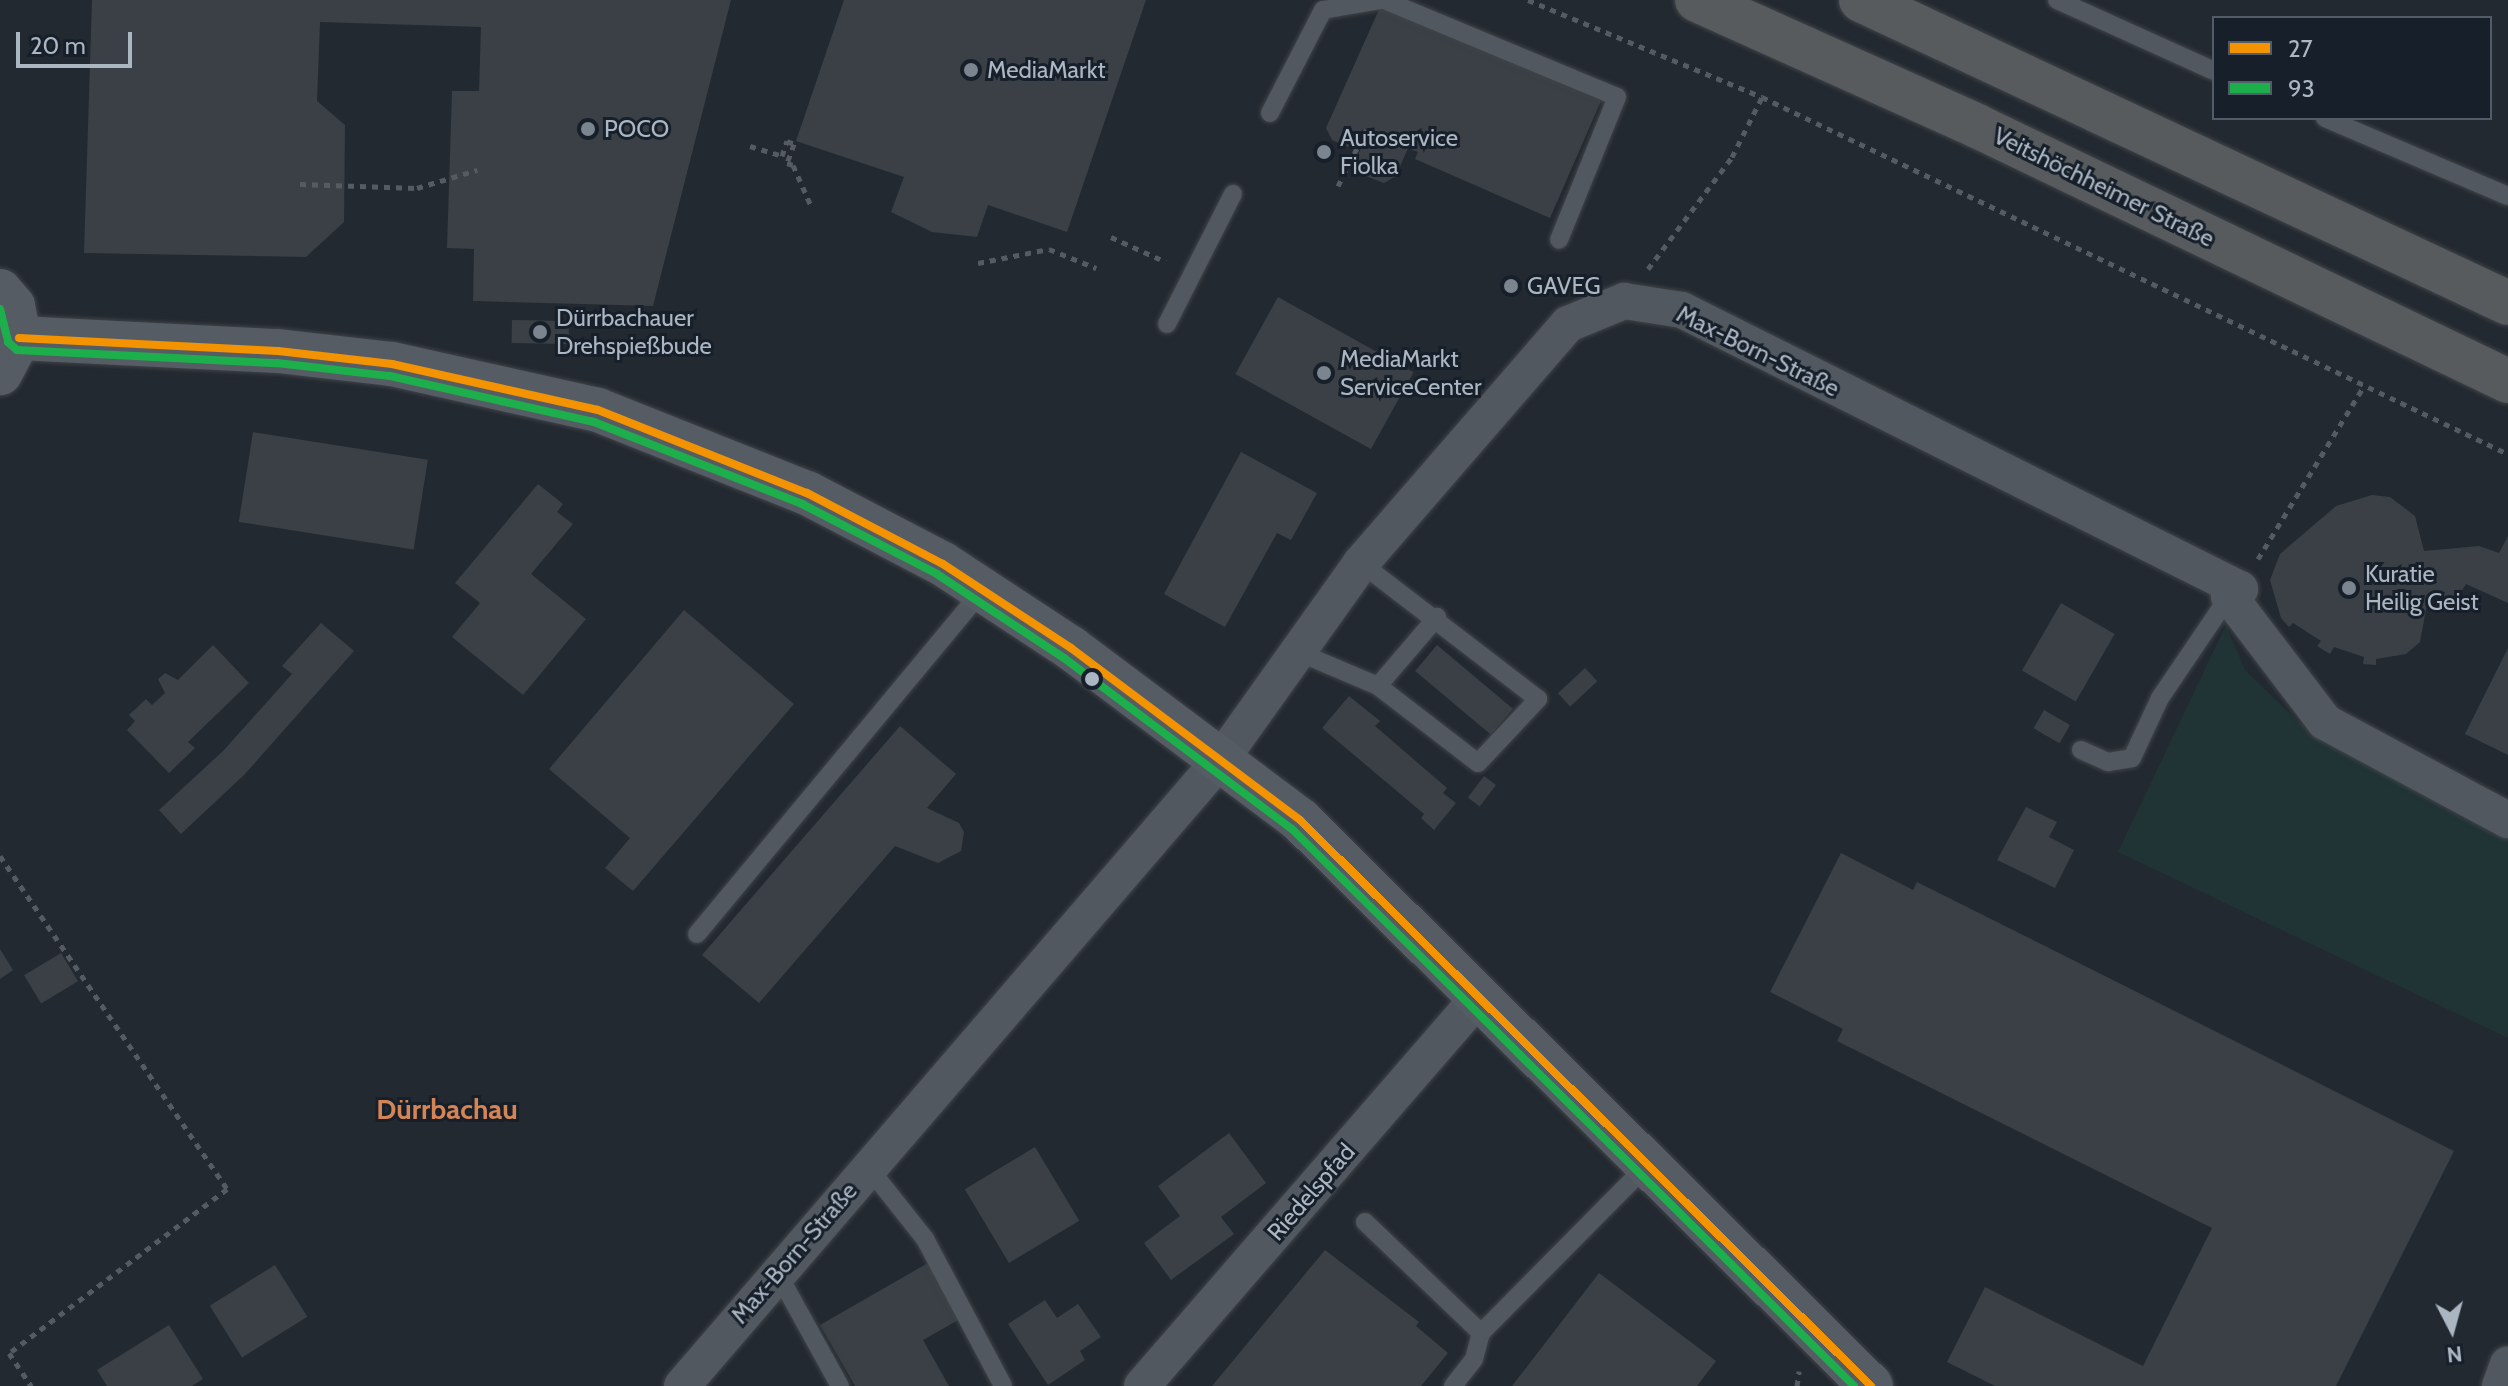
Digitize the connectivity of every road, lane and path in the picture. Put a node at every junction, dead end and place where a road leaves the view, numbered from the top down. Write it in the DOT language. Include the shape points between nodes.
graph roads {
  1 [pos="1383,0"];
  2 [pos="1528,0"];
  3 [pos="1697,0"];
  4 [pos="1861,0"];
  5 [pos="2057,0"];
  6 [pos="2212,70"];
  7 [pos="1762,97"];
  8 [pos="1270,113"];
  9 [pos="2330,120"];
  10 [pos="1366,130"];
  11 [pos="750,146"];
  12 [pos="477,170"];
  13 [pos="300,184"];
  14 [pos="1338,186"];
  15 [pos="1233,194"];
  16 [pos="2508,196"];
  17 [pos="812,208"];
  18 [pos="1111,237"];
  19 [pos="1559,240"];
  20 [pos="1164,261"];
  21 [pos="978,263"];
  22 [pos="1096,268"];
  23 [pos="1,290"];
  24 [pos="1624,301"];
  25 [pos="2508,303"];
  26 [pos="1167,324"];
  27 [pos="10,356"];
  28 [pos="2508,381"];
  29 [pos="2364,386"];
  30 [pos="2508,454"];
  31 [pos="1361,563"];
  32 [pos="983,590"];
  33 [pos="2234,592"];
  34 [pos="1437,617"];
  35 [pos="1298,652"];
  36 [pos="1378,686"];
  37 [pos="2081,750"];
  38 [pos="1222,758"];
  39 [pos="2508,820"];
  40 [pos="0,856"];
  41 [pos="697,934"];
  42 [pos="1479,997"];
  43 [pos="1648,1164"];
  44 [pos="868,1167"];
  45 [pos="1365,1222"];
  46 [pos="777,1272"];
  47 [pos="1481,1333"];
  48 [pos="2508,1364"];
  49 [pos="31,1386"];
  50 [pos="682,1386"];
  51 [pos="840,1386"];
  52 [pos="1003,1386"];
  53 [pos="1142,1386"];
  54 [pos="1453,1386"];
  55 [pos="1871,1386"];
  56 [pos="2500,1386"];
  1 -- 8 [label="lane" via="1323,10"];
  1 -- 19 [label="lane" via="1617,97"];
  2 -- 7 [label="path"];
  3 -- 28 [label="highway, Veitshöchheimer Straße" via="1977,126"];
  4 -- 25 [label="highway"];
  5 -- 6 [label="lane"];
  7 -- 24 [label="path" via="1732,157"];
  7 -- 29 [label="path"];
  9 -- 16 [label="lane"];
  10 -- 14 [label="path"];
  11 -- 17 [label="path" via="782,156 787,141 794,144 787,163 793,165"];
  12 -- 13 [label="path" via="417,188"];
  15 -- 26 [label="lane"];
  18 -- 20 [label="path"];
  21 -- 22 [label="path" via="1049,249"];
  23 -- 27 [label="street" via="16,313"];
  24 -- 31 [label="street, Max-Born-Straße" via="1568,324"];
  24 -- 33 [label="street, Max-Born-Straße" via="1682,310"];
  27 -- 32 [label="street" via="278,351 378,362 598,410 807,493"];
  29 -- 30 [label="path"];
  29 -- 33 [label="path"];
  31 -- 34 [label="lane"];
  31 -- 35 [label="street, Max-Born-Straße"];
  32 -- 38 [label="street"];
  32 -- 41 [label="lane"];
  33 -- 37 [label="lane" via="2160,698 2132,758 2108,762"];
  33 -- 39 [label="street, Max-Born-Straße" via="2325,722"];
  34 -- 36 [label="lane"];
  34 -- 36 [label="lane" via="1538,699 1478,763"];
  35 -- 36 [label="lane"];
  35 -- 38 [label="street, Max-Born-Straße"];
  38 -- 42 [label="street" via="1300,820"];
  38 -- 44 [label="street, Max-Born-Straße"];
  40 -- 49 [label="path" via="227,1189 9,1353"];
  42 -- 43 [label="street"];
  42 -- 53 [label="street, Riedelspfad"];
  43 -- 47 [label="lane"];
  43 -- 55 [label="street"];
  44 -- 46 [label="street, Max-Born-Straße"];
  44 -- 52 [label="lane" via="925,1239"];
  45 -- 47 [label="lane"];
  46 -- 50 [label="street, Max-Born-Straße"];
  46 -- 51 [label="lane"];
  47 -- 54 [label="lane" via="1474,1359"];
  48 -- 56 [label="street"];
}
